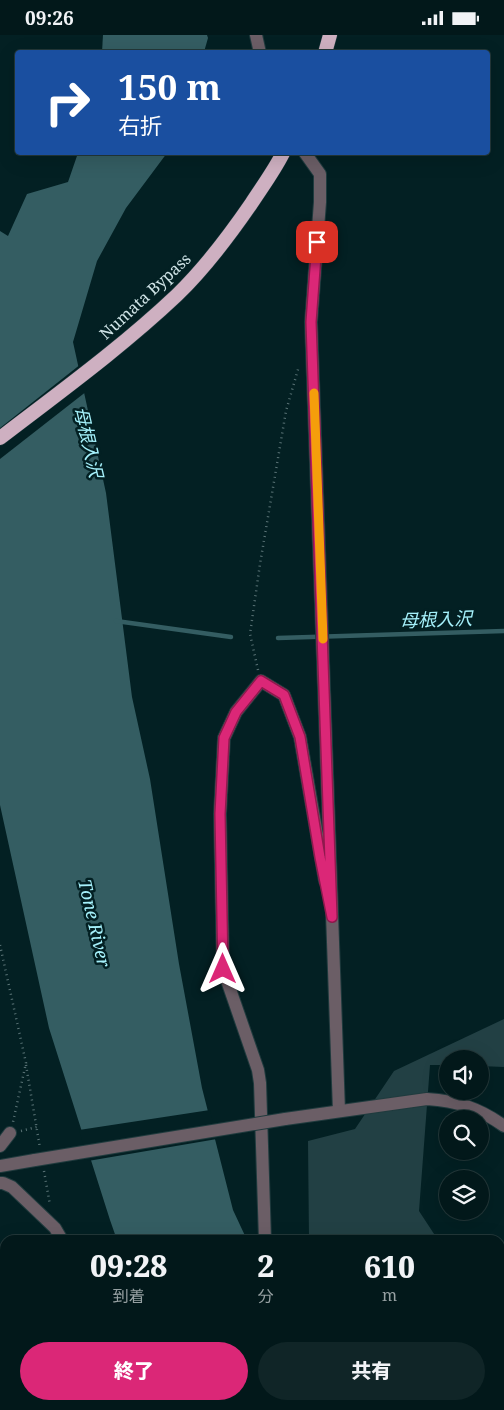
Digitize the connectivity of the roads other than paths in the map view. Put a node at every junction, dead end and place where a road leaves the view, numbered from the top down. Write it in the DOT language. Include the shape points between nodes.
graph roads {
  1 [pos="256,35"];
  2 [pos="330,35"];
  3 [pos="259,50"];
  4 [pos="326,50"];
  5 [pos="282,155"];
  6 [pos="307,155"];
  7 [pos="0,438"];
  8 [pos="332,917"];
  9 [pos="339,1111"];
  10 [pos="504,1125"];
  11 [pos="10,1133"];
  12 [pos="0,1146"];
  13 [pos="0,1166"];
  14 [pos="2,1183"];
  15 [pos="59,1235"];
  16 [pos="265,1235"];
  1 -- 3 [label="street"];
  2 -- 4 [label="highway"];
  5 -- 7 [label="highway, Numata Bypass" via="237,223 178,293 120,345"];
  6 -- 8 [label="street" via="320,174 311,322"];
  8 -- 9 [label="street"];
  8 -- 16 [label="street" via="300,737 284,695 261,681 236,712 224,738 220,814 223,969 258,1070"];
  9 -- 10 [label="street" via="427,1099 448,1100 470,1107"];
  9 -- 13 [label="street, bridge"];
  11 -- 12 [label="street"];
  14 -- 15 [label="street" via="12,1187 55,1227"];
}
